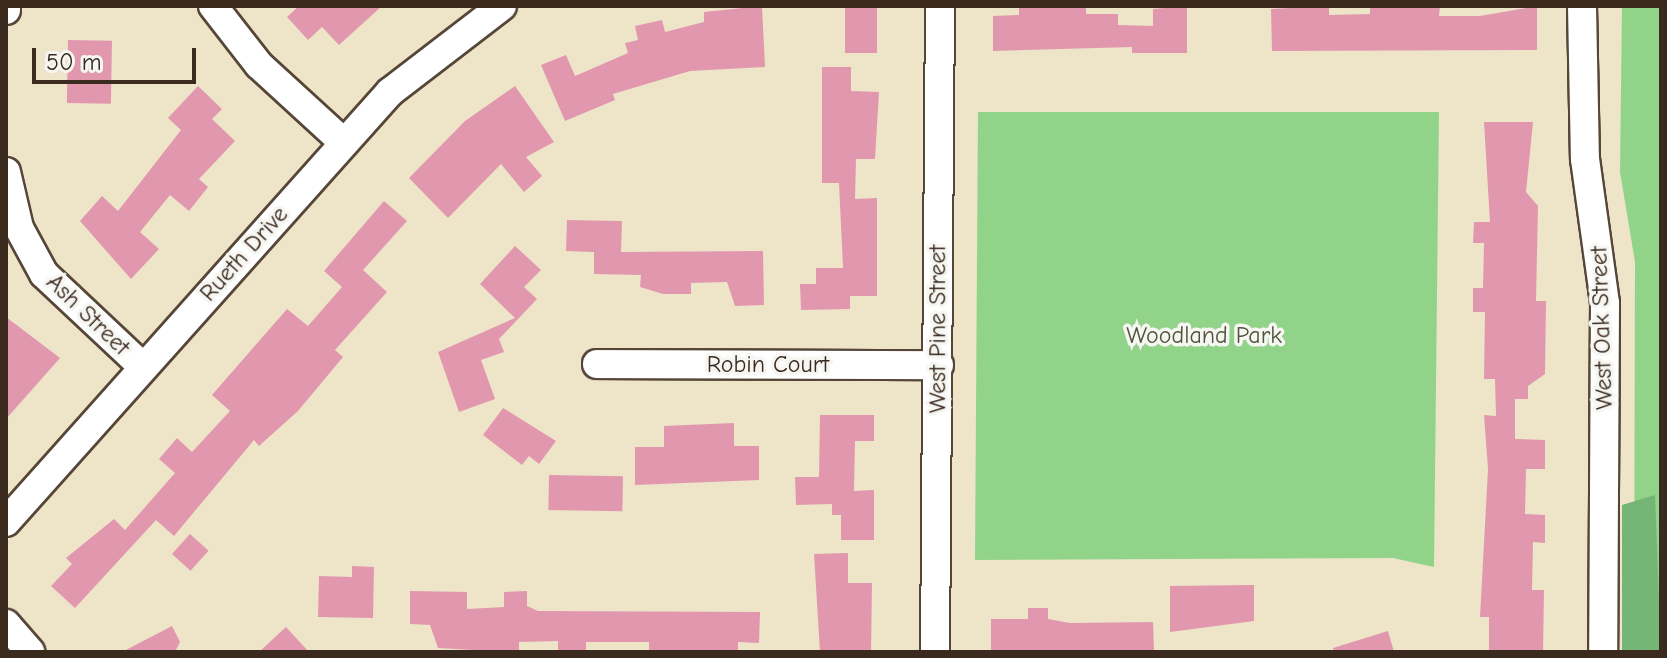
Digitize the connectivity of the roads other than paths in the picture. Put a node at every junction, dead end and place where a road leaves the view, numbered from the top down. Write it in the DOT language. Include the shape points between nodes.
graph roads {
  1 [pos="213,6"];
  2 [pos="502,6"];
  3 [pos="940,6"];
  4 [pos="1582,6"];
  5 [pos="344,143"];
  6 [pos="6,172"];
  7 [pos="597,364"];
  8 [pos="939,365"];
  9 [pos="143,367"];
  10 [pos="6,522"];
  11 [pos="6,624"];
  12 [pos="30,652"];
  13 [pos="935,652"];
  14 [pos="1603,652"];
  1 -- 5 [label="street" via="259,65"];
  2 -- 5 [label="street, Rueth Drive" via="409,74"];
  3 -- 8 [label="street, West Pine Street"];
  4 -- 14 [label="street, West Oak Street" via="1585,159 1605,303"];
  5 -- 9 [label="street, Rueth Drive"];
  6 -- 9 [label="street, Ash Street" via="19,228 44,274"];
  7 -- 8 [label="street, Robin Court"];
  8 -- 13 [label="street, West Pine Street"];
  9 -- 10 [label="street, Rueth Drive"];
  11 -- 12 [label="street"];
}
